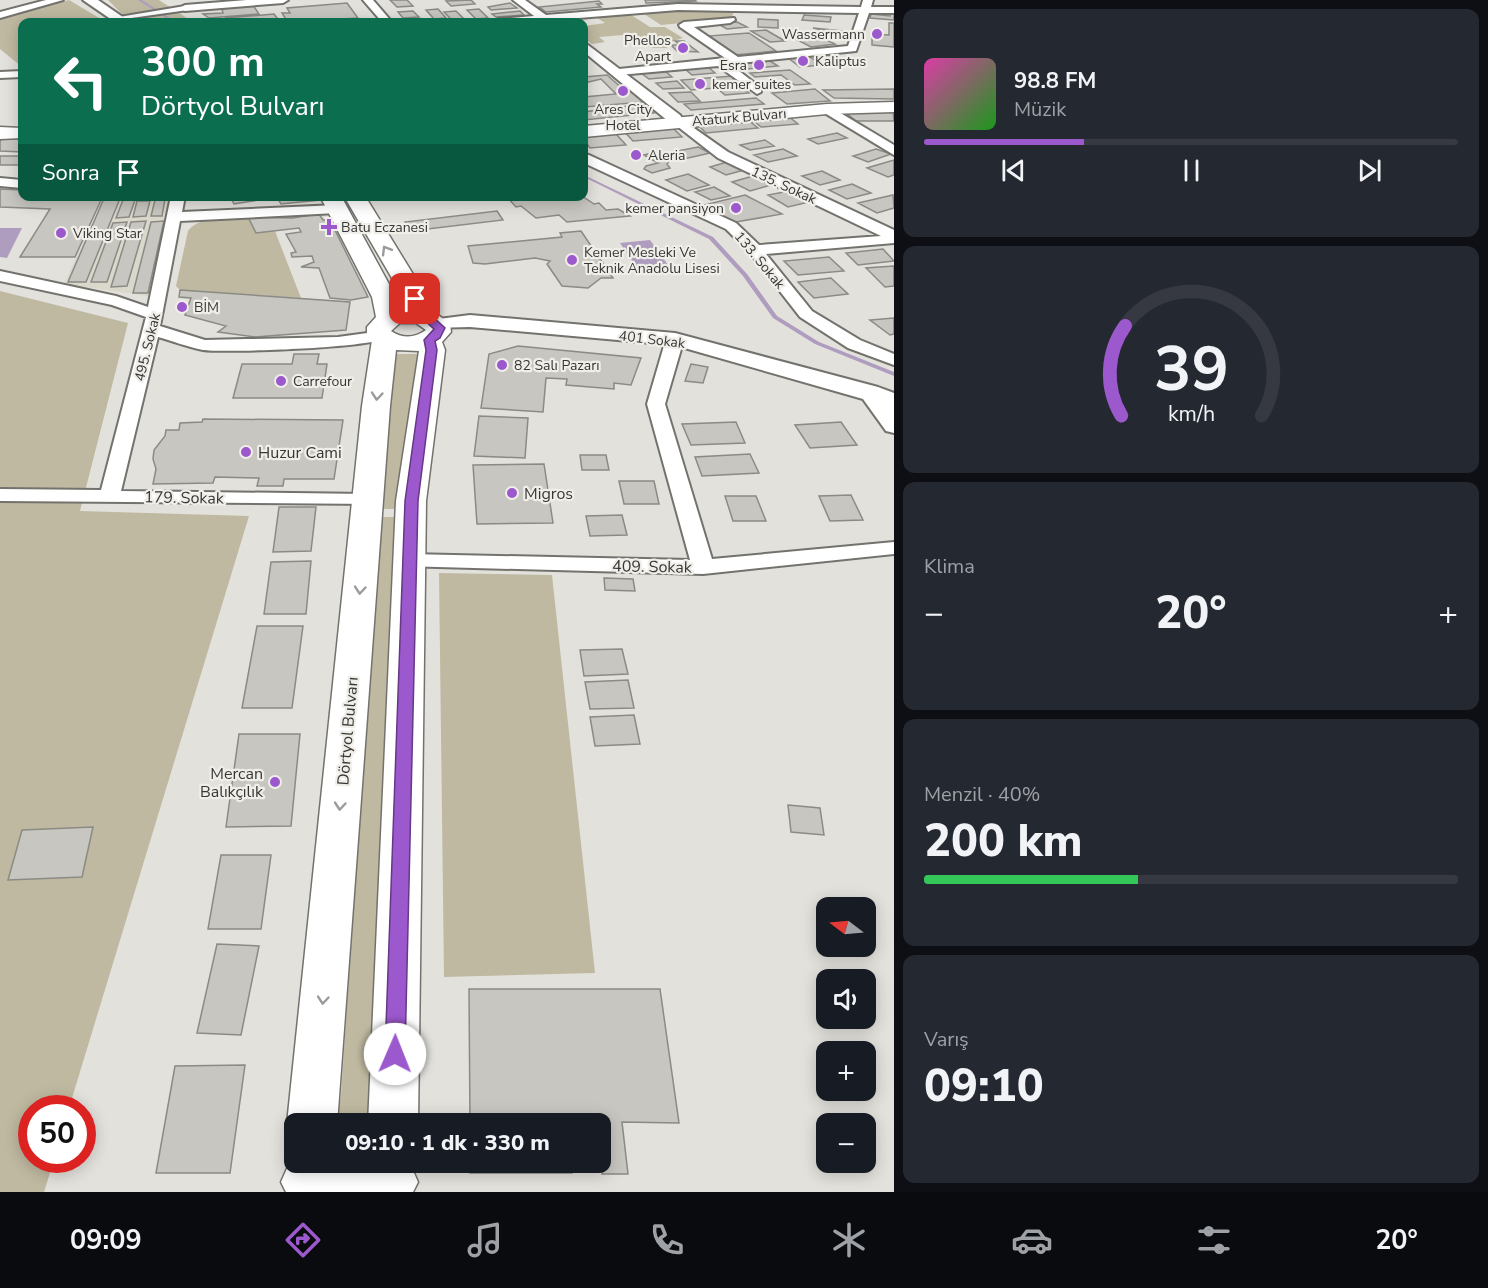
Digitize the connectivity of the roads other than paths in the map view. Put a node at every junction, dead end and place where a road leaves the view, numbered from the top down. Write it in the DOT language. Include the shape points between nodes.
graph roads {
  1 [pos="58,0"];
  2 [pos="89,0"];
  3 [pos="283,0"];
  4 [pos="385,0"];
  5 [pos="518,0"];
  6 [pos="622,0"];
  7 [pos="369,1"];
  8 [pos="739,4"];
  9 [pos="867,4"];
  10 [pos="173,5"];
  11 [pos="185,8"];
  12 [pos="636,9"];
  13 [pos="894,10"];
  14 [pos="0,15"];
  15 [pos="122,18"];
  16 [pos="128,18"];
  17 [pos="201,18"];
  18 [pos="384,18"];
  19 [pos="544,18"];
  20 [pos="563,18"];
  21 [pos="588,51"];
  22 [pos="735,60"];
  23 [pos="720,62"];
  24 [pos="619,72"];
  25 [pos="18,74"];
  26 [pos="0,75"];
  27 [pos="758,90"];
  28 [pos="894,103"];
  29 [pos="894,107"];
  30 [pos="827,109"];
  31 [pos="677,120"];
  32 [pos="0,125"];
  33 [pos="18,126"];
  34 [pos="588,126"];
  35 [pos="588,131"];
  36 [pos="0,133"];
  37 [pos="18,133"];
  38 [pos="894,151"];
  39 [pos="588,160"];
  40 [pos="0,182"];
  41 [pos="18,184"];
  42 [pos="177,201"];
  43 [pos="340,201"];
  44 [pos="175,217"];
  45 [pos="894,238"];
  46 [pos="755,250"];
  47 [pos="0,276"];
  48 [pos="153,322"];
  49 [pos="432,327"];
  50 [pos="385,331"];
  51 [pos="675,339"];
  52 [pos="894,360"];
  53 [pos="870,392"];
  54 [pos="894,400"];
  55 [pos="894,426"];
  56 [pos="0,495"];
  57 [pos="109,496"];
  58 [pos="368,500"];
  59 [pos="894,548"];
  60 [pos="409,561"];
  61 [pos="703,567"];
  62 [pos="313,1113"];
  63 [pos="393,1113"];
  64 [pos="307,1179"];
  65 [pos="392,1179"];
  1 -- 14 [label="street"];
  2 -- 15 [label="street"];
  3 -- 11 [label="street"];
  4 -- 7 [label="street"];
  5 -- 19 [label="street"];
  6 -- 12 [label="street"];
  7 -- 18 [label="street"];
  8 -- 9 [label="street"];
  8 -- 12 [label="street"];
  8 -- 22 [label="street" via="735,19 684,25"];
  9 -- 13 [label="street"];
  9 -- 22 [label="street" via="852,49"];
  10 -- 11 [label="street"];
  10 -- 16 [label="street"];
  11 -- 17 [label="street"];
  12 -- 20 [label="street"];
  21 -- 24 [label="street"];
  22 -- 23 [label="street"];
  23 -- 24 [label="street"];
  23 -- 27 [label="street"];
  24 -- 31 [label="street"];
  25 -- 26 [label="street"];
  28 -- 31 [label="main road, Ataturk Bulvarı" via="837,104"];
  29 -- 30 [label="main road, Ataturk Bulvarı"];
  30 -- 31 [label="main road, Ataturk Bulvarı"];
  30 -- 38 [label="street"];
  31 -- 34 [label="main road, Ataturk Bulvarı"];
  31 -- 35 [label="main road, Ataturk Bulvarı"];
  31 -- 45 [label="street, 135. Sokak" via="723,155"];
  32 -- 33 [label="main road"];
  36 -- 37 [label="main road"];
  39 -- 46 [label="street, 133. Sokak" via="731,226"];
  40 -- 41 [label="street"];
  42 -- 44 [label="street, 495. Sokak"];
  43 -- 44 [label="street"];
  49 -- 43 [label="main road, one-way"];
  43 -- 50 [label="main road, Dörtyol Bulvarı" via="384,297"];
  44 -- 48 [label="street, 495. Sokak"];
  45 -- 46 [label="street"];
  46 -- 52 [label="street, 133. Sokak" via="806,314 854,344"];
  47 -- 48 [label="street" via="116,300"];
  48 -- 50 [label="street" via="204,345 338,342"];
  48 -- 57 [label="street, 495. Sokak"];
  49 -- 50 [label="main road" via="403,344"];
  49 -- 51 [label="street, 401 Sokak" via="470,321"];
  49 -- 60 [label="main road" via="411,501"];
  50 -- 58 [label="main road, Dörtyol Bulvarı, one-way"];
  51 -- 53 [label="street, 401 Sokak"];
  51 -- 61 [label="street" via="656,404"];
  53 -- 54 [label="street, 401 Sokak"];
  53 -- 55 [label="street"];
  56 -- 57 [label="street, 179. Sokak"];
  57 -- 58 [label="street, 179. Sokak"];
  58 -- 62 [label="main road, Dörtyol Bulvarı, one-way"];
  59 -- 61 [label="street, 409. Sokak"];
  60 -- 61 [label="street, 409. Sokak"];
  60 -- 63 [label="main road"];
  64 -- 65 [label="main road"];
}
